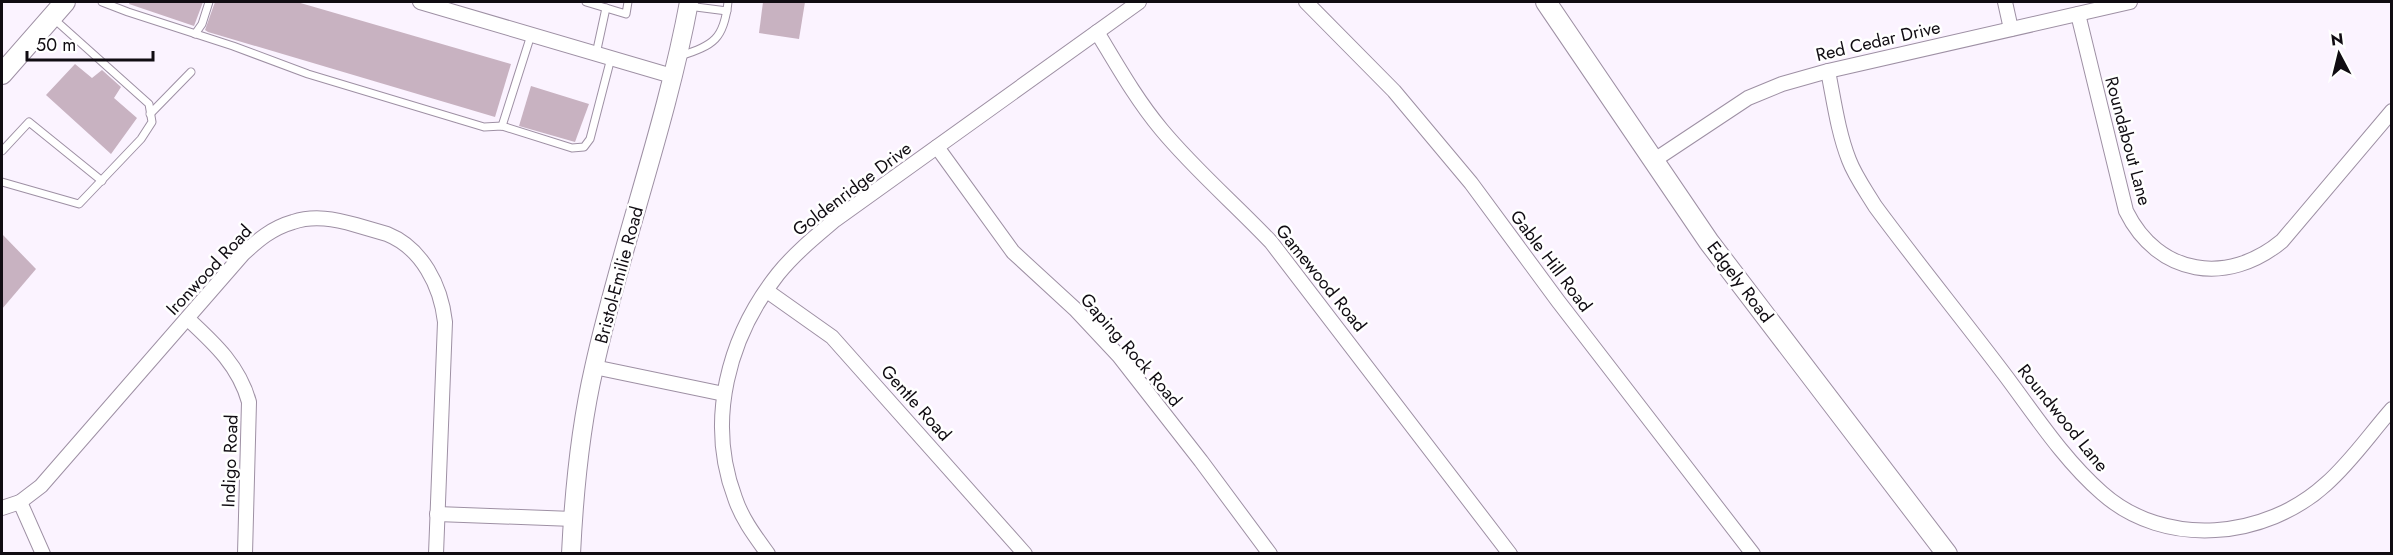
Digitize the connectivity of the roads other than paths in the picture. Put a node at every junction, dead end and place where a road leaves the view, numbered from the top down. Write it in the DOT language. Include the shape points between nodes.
graph roads {
  1 [pos="65,2"];
  2 [pos="102,2"];
  3 [pos="208,2"];
  4 [pos="420,2"];
  5 [pos="586,2"];
  6 [pos="628,2"];
  7 [pos="728,2"];
  8 [pos="1139,2"];
  9 [pos="1306,2"];
  10 [pos="1546,2"];
  11 [pos="2005,2"];
  12 [pos="2130,2"];
  13 [pos="689,4"];
  14 [pos="606,8"];
  15 [pos="727,11"];
  16 [pos="2078,14"];
  17 [pos="52,17"];
  18 [pos="2011,29"];
  19 [pos="1097,32"];
  20 [pos="195,34"];
  21 [pos="531,35"];
  22 [pos="596,54"];
  23 [pos="677,57"];
  24 [pos="611,58"];
  25 [pos="1828,71"];
  26 [pos="191,72"];
  27 [pos="2,74"];
  28 [pos="672,76"];
  29 [pos="2391,111"];
  30 [pos="150,114"];
  31 [pos="502,126"];
  32 [pos="937,147"];
  33 [pos="2,151"];
  34 [pos="1653,161"];
  35 [pos="102,181"];
  36 [pos="2,182"];
  37 [pos="767,291"];
  38 [pos="188,320"];
  39 [pos="594,367"];
  40 [pos="724,394"];
  41 [pos="2391,409"];
  42 [pos="20,502"];
  43 [pos="2,508"];
  44 [pos="437,514"];
  45 [pos="573,519"];
  46 [pos="43,554"];
  47 [pos="245,554"];
  48 [pos="436,554"];
  49 [pos="571,554"];
  50 [pos="768,554"];
  51 [pos="1025,554"];
  52 [pos="1270,554"];
  53 [pos="1510,554"];
  54 [pos="1753,554"];
  55 [pos="1947,554"];
  1 -- 17 [label="main road"];
  2 -- 20 [label="lane"];
  3 -- 20 [label="lane"];
  4 -- 21 [label="street"];
  5 -- 14 [label="lane"];
  6 -- 14 [label="lane" via="626,14"];
  7 -- 15 [label="lane"];
  8 -- 19 [label="street, Goldenridge Drive"];
  9 -- 54 [label="street, Gable Hill Road" via="1388,84 1471,183"];
  10 -- 34 [label="main road, Edgely Road"];
  11 -- 18 [label="street"];
  12 -- 16 [label="street, Red Cedar Drive"];
  13 -- 15 [label="lane"];
  13 -- 23 [label="street, Bristol-Emilie Road"];
  14 -- 22 [label="lane"];
  15 -- 23 [label="lane" via="723,32 704,49"];
  16 -- 18 [label="street, Red Cedar Drive"];
  16 -- 29 [label="street, Roundabout Lane" via="2126,211 2143,239 2163,255 2186,265 2215,270 2268,253"];
  17 -- 27 [label="main road"];
  17 -- 30 [label="lane" via="149,104"];
  18 -- 25 [label="street, Red Cedar Drive"];
  19 -- 32 [label="street, Goldenridge Drive"];
  19 -- 53 [label="street, Gamewood Road" via="1162,130 1271,242"];
  20 -- 31 [label="lane" via="308,74 484,127"];
  21 -- 22 [label="street"];
  21 -- 31 [label="lane"];
  22 -- 24 [label="street"];
  23 -- 28 [label="street, Bristol-Emilie Road"];
  24 -- 28 [label="street"];
  24 -- 31 [label="lane" via="590,140 584,147 572,148"];
  25 -- 34 [label="street, Red Cedar Drive" via="1748,98"];
  25 -- 41 [label="street, Roundwood Lane" via="1849,159 1875,206 2061,450 2104,495 2126,510 2182,530 2216,530 2285,513 2326,484"];
  26 -- 30 [label="lane"];
  28 -- 39 [label="street, Bristol-Emilie Road"];
  30 -- 35 [label="lane" via="152,122 141,139"];
  32 -- 37 [label="street, Goldenridge Drive" via="835,220 801,249"];
  32 -- 52 [label="street, Gaping Rock Road" via="1013,252 1119,356"];
  33 -- 35 [label="lane" via="29,122"];
  34 -- 55 [label="main road, Edgely Road" via="1709,242"];
  35 -- 36 [label="lane" via="79,204"];
  37 -- 40 [label="street, Goldenridge Drive" via="734,353"];
  37 -- 51 [label="street, Gentle Road" via="832,337"];
  38 -- 42 [label="street, Ironwood Road" via="41,486"];
  38 -- 44 [label="street, Ironwood Road" via="260,238 292,222 338,219 401,242 417,255 443,303"];
  38 -- 47 [label="street, Indigo Road" via="235,368 249,402"];
  39 -- 40 [label="street"];
  39 -- 45 [label="street, Bristol-Emilie Road" via="578,459"];
  40 -- 50 [label="street, Goldenridge Drive" via="721,440 727,476 741,513"];
  42 -- 43 [label="street, Ironwood Road"];
  42 -- 46 [label="street"];
  44 -- 45 [label="street"];
  44 -- 48 [label="street, Ironwood Road"];
  45 -- 49 [label="street, Bristol-Emilie Road"];
}
